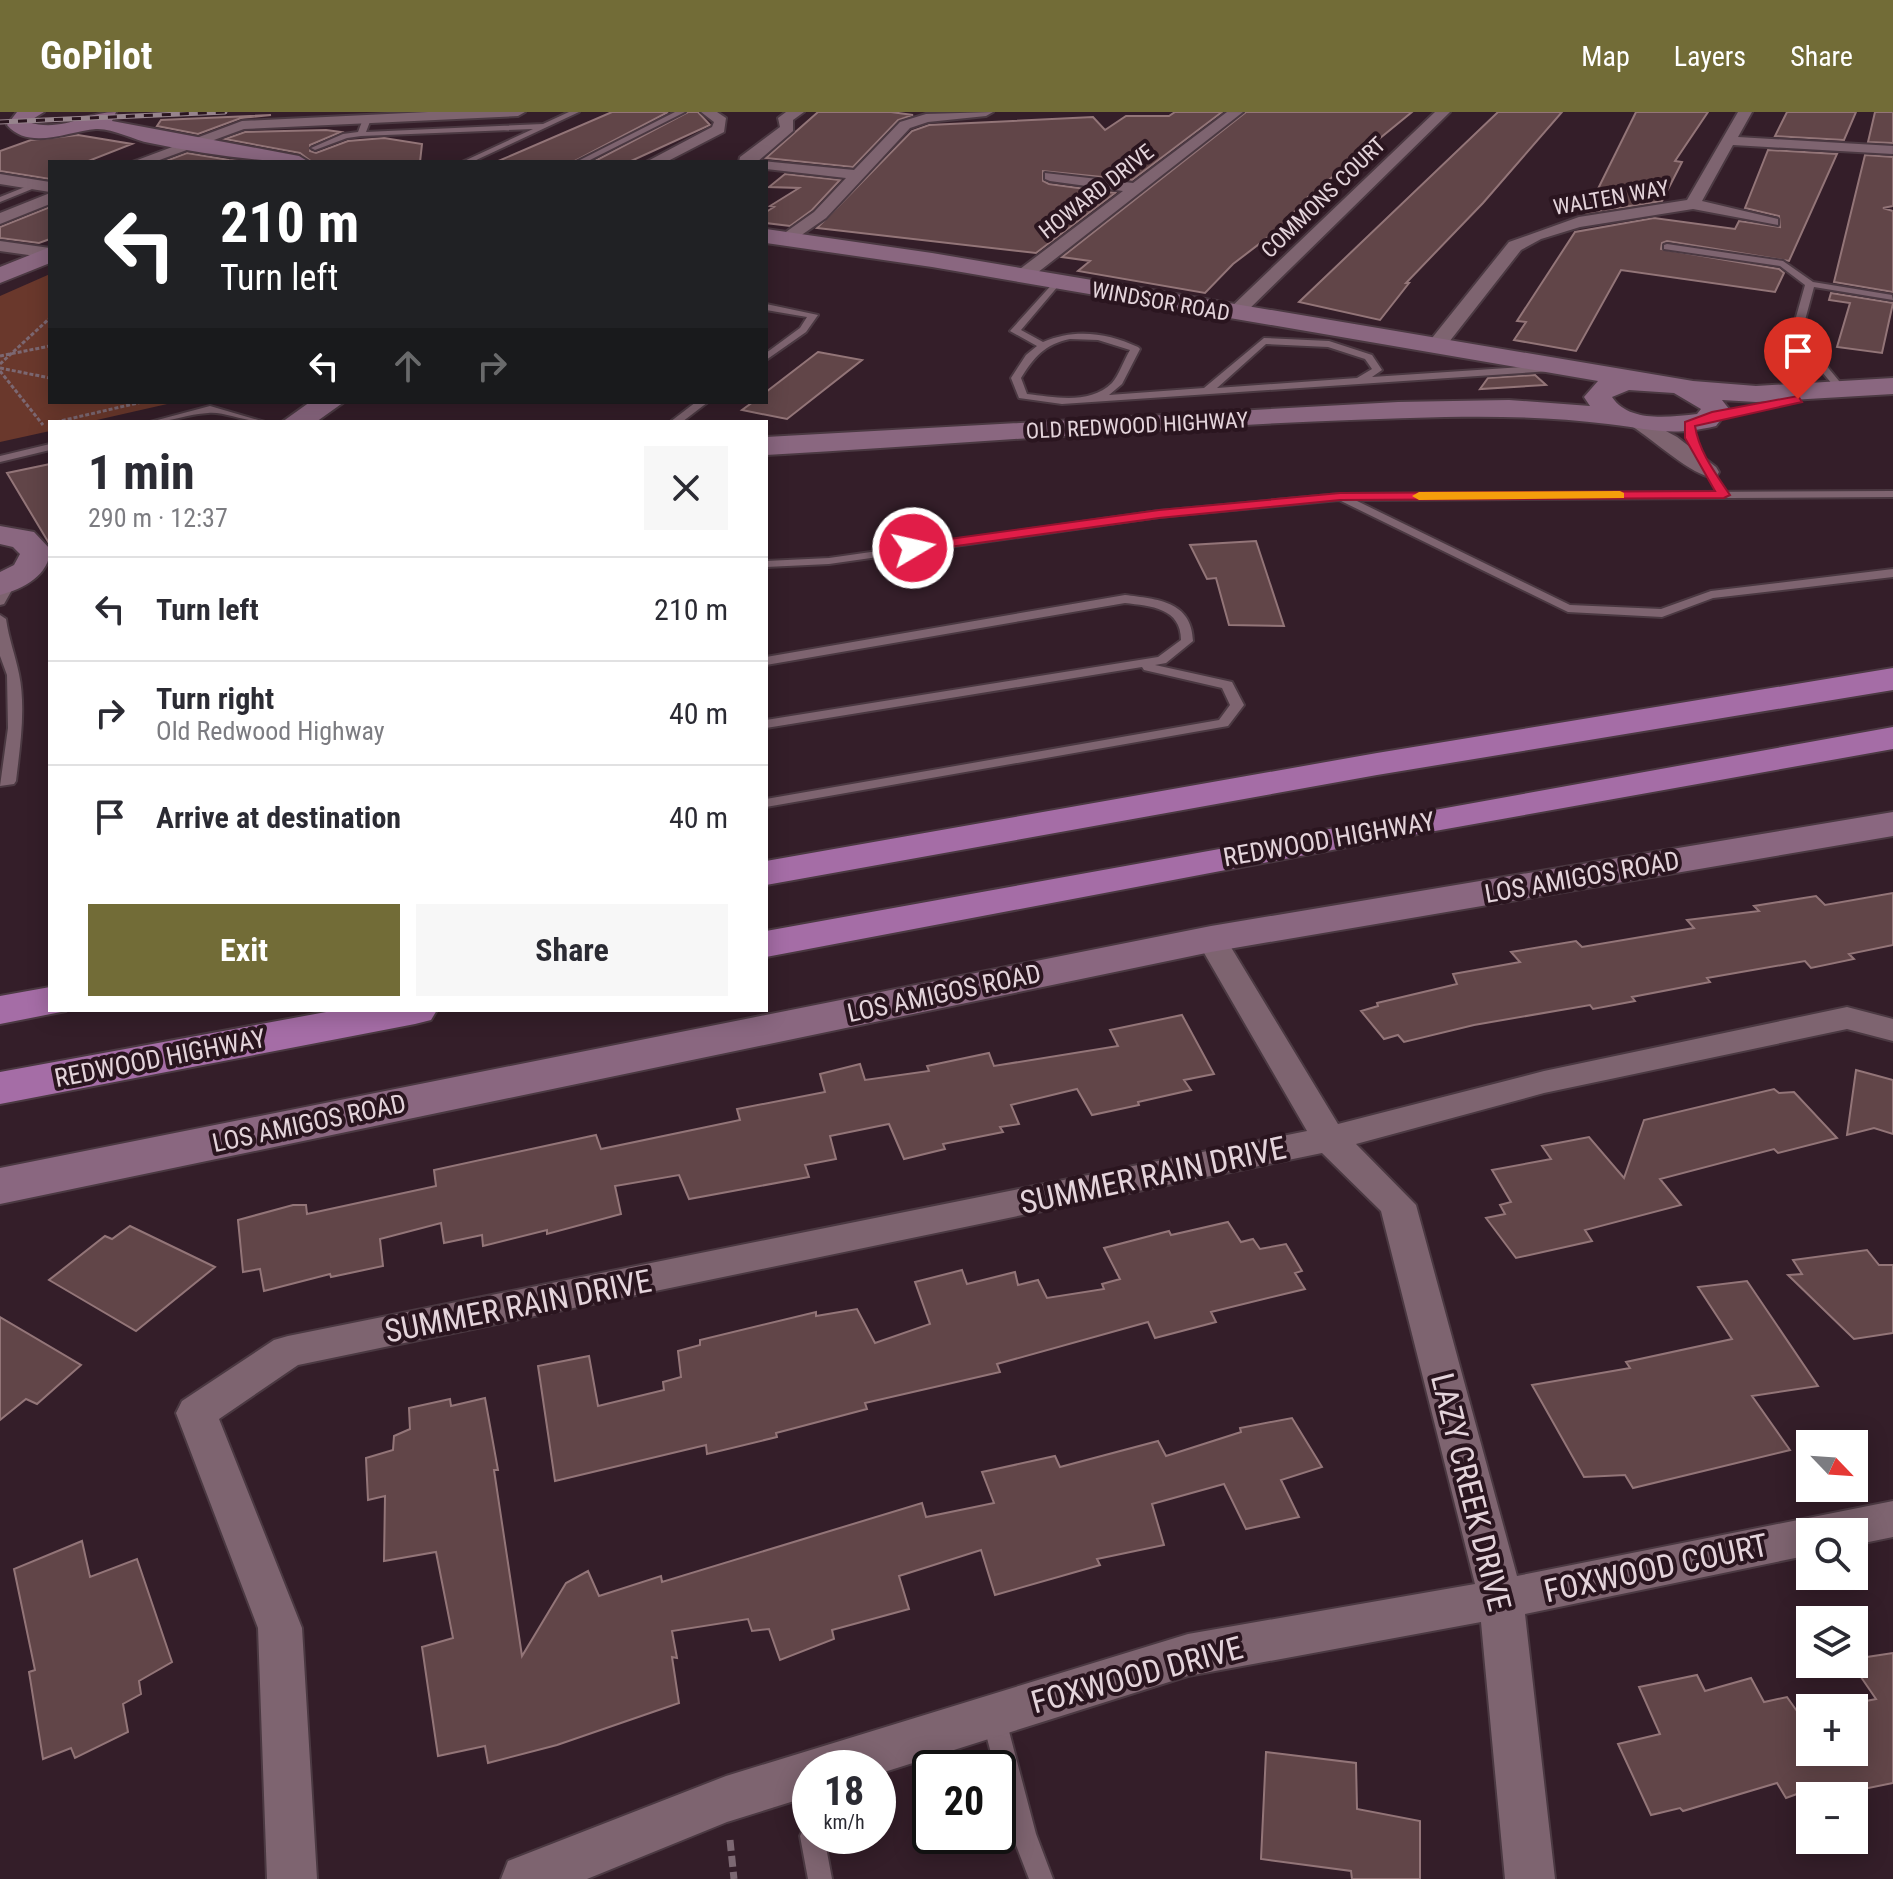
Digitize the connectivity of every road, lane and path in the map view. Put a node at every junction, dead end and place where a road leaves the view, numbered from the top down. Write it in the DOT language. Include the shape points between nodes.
graph roads {
  1 [pos="518,112"];
  2 [pos="575,112"];
  3 [pos="681,112"];
  4 [pos="708,112"];
  5 [pos="797,112"];
  6 [pos="986,112"];
  7 [pos="1236,112"];
  8 [pos="1443,112"];
  9 [pos="1745,112"];
  10 [pos="104,115"];
  11 [pos="922,115"];
  12 [pos="367,119"];
  13 [pos="28,123"];
  14 [pos="545,126"];
  15 [pos="361,134"];
  16 [pos="150,137"];
  17 [pos="1732,141"];
  18 [pos="0,142"];
  19 [pos="187,143"];
  20 [pos="1893,150"];
  21 [pos="297,157"];
  22 [pos="145,160"];
  23 [pos="470,160"];
  24 [pos="584,160"];
  25 [pos="658,160"];
  26 [pos="748,160"];
  27 [pos="768,164"];
  28 [pos="855,175"];
  29 [pos="1050,176"];
  30 [pos="0,179"];
  31 [pos="1134,188"];
  32 [pos="46,190"];
  33 [pos="0,200"];
  34 [pos="1693,204"];
  35 [pos="0,219"];
  36 [pos="1772,222"];
  37 [pos="775,238"];
  38 [pos="0,246"];
  39 [pos="1667,247"];
  40 [pos="48,254"];
  41 [pos="48,255"];
  42 [pos="0,276"];
  43 [pos="1022,276"];
  44 [pos="1056,283"];
  45 [pos="1810,284"];
  46 [pos="1892,298"];
  47 [pos="768,307"];
  48 [pos="1234,314"];
  49 [pos="48,320"];
  50 [pos="48,346"];
  51 [pos="1045,346"];
  52 [pos="1435,347"];
  53 [pos="9,355"];
  54 [pos="0,356"];
  55 [pos="768,356"];
  56 [pos="0,368"];
  57 [pos="1556,368"];
  58 [pos="48,378"];
  59 [pos="1361,381"];
  60 [pos="1645,381"];
  61 [pos="1893,386"];
  62 [pos="1689,389"];
  63 [pos="1841,389"];
  64 [pos="1207,391"];
  65 [pos="1097,399"];
  66 [pos="133,404"];
  67 [pos="327,404"];
  68 [pos="700,404"];
  69 [pos="214,405"];
  70 [pos="1614,407"];
  71 [pos="65,420"];
  72 [pos="162,420"];
  73 [pos="255,420"];
  74 [pos="299,420"];
  75 [pos="678,420"];
  76 [pos="1701,420"];
  77 [pos="43,425"];
  78 [pos="768,446"];
  79 [pos="48,447"];
  80 [pos="0,459"];
  81 [pos="1708,472"];
  82 [pos="1893,494"];
  83 [pos="1724,495"];
  84 [pos="1340,497"];
  85 [pos="24,537"];
  86 [pos="768,564"];
  87 [pos="1893,573"];
  88 [pos="17,580"];
  89 [pos="0,619"];
  90 [pos="1,646"];
  91 [pos="768,661"];
  92 [pos="1130,665"];
  93 [pos="1893,679"];
  94 [pos="768,724"];
  95 [pos="1893,738"];
  96 [pos="0,782"];
  97 [pos="768,803"];
  98 [pos="1893,824"];
  99 [pos="768,873"];
  100 [pos="1211,939"];
  101 [pos="768,944"];
  102 [pos="48,1001"];
  103 [pos="0,1010"];
  104 [pos="404,1012"];
  105 [pos="1893,1030"];
  106 [pos="0,1088"];
  107 [pos="1329,1139"];
  108 [pos="0,1186"];
  109 [pos="1893,1519"];
  110 [pos="1868,1524"];
  111 [pos="1796,1539"];
  112 [pos="1501,1599"];
  113 [pos="993,1716"];
  114 [pos="883,1750"];
  115 [pos="792,1778"];
  116 [pos="815,1854"];
  117 [pos="292,1879"];
  118 [pos="526,1879"];
  119 [pos="820,1879"];
  120 [pos="1041,1879"];
  121 [pos="1530,1879"];
  1 -- 12 [label="street"];
  2 -- 14 [label="lane"];
  3 -- 24 [label="lane"];
  4 -- 25 [label="street" via="721,121 719,129"];
  5 -- 26 [label="street" via="785,118 788,128"];
  6 -- 11 [label="street"];
  7 -- 31 [label="street, HOWARD DRIVE"];
  8 -- 48 [label="street, COMMONS COURT"];
  9 -- 17 [label="street, WALTEN WAY"];
  10 -- 13 [label="main road"];
  10 -- 16 [label="main road"];
  11 -- 28 [label="street" via="894,133"];
  12 -- 15 [label="lane"];
  12 -- 19 [label="street" via="242,125"];
  13 -- 16 [label="main road"];
  13 -- 18 [label="main road"];
  14 -- 15 [label="lane"];
  14 -- 23 [label="lane"];
  15 -- 21 [label="lane"];
  16 -- 19 [label="main road"];
  17 -- 20 [label="street"];
  17 -- 34 [label="street, WALTEN WAY"];
  19 -- 21 [label="main road"];
  19 -- 22 [label="street"];
  27 -- 28 [label="street"];
  28 -- 37 [label="street" via="820,215"];
  29 -- 31 [label="street"];
  30 -- 32 [label="street"];
  31 -- 43 [label="street, HOWARD DRIVE"];
  32 -- 33 [label="lane"];
  32 -- 35 [label="street"];
  34 -- 36 [label="street"];
  34 -- 52 [label="street, WALTEN WAY" via="1574,223 1531,236 1515,246"];
  37 -- 43 [label="main road, WINDSOR ROAD"];
  38 -- 40 [label="street"];
  39 -- 45 [label="lane" via="1783,264"];
  41 -- 42 [label="main road"];
  43 -- 44 [label="main road, WINDSOR ROAD"];
  44 -- 48 [label="main road, WINDSOR ROAD"];
  44 -- 51 [label="lane" via="1015,331"];
  45 -- 46 [label="lane"];
  45 -- 63 [label="lane" via="1796,335"];
  47 -- 55 [label="lane" via="813,315 803,330"];
  48 -- 52 [label="main road, WINDSOR ROAD"];
  49 -- 53 [label="path"];
  50 -- 53 [label="path"];
  51 -- 65 [label="lane" via="1033,352 1016,378 1023,396"];
  51 -- 65 [label="lane" via="1061,338 1114,338 1135,349 1117,384"];
  52 -- 57 [label="main road, WINDSOR ROAD"];
  53 -- 54 [label="path"];
  53 -- 56 [label="path"];
  56 -- 58 [label="path"];
  56 -- 77 [label="path"];
  57 -- 59 [label="lane"];
  57 -- 60 [label="main road, WINDSOR ROAD"];
  57 -- 70 [label="main road, WINDSOR ROAD"];
  59 -- 64 [label="lane"];
  59 -- 64 [label="lane" via="1377,370 1369,357 1329,344 1264,341"];
  60 -- 62 [label="main road, WINDSOR ROAD"];
  60 -- 70 [label="main road" via="1616,384"];
  61 -- 63 [label="main road"];
  62 -- 63 [label="main road" via="1756,394"];
  62 -- 76 [label="main road" via="1715,409"];
  63 -- 76 [label="main road"];
  64 -- 65 [label="lane"];
  66 -- 71 [label="path"];
  67 -- 74 [label="main road"];
  68 -- 75 [label="lane"];
  69 -- 72 [label="lane"];
  69 -- 73 [label="lane"];
  70 -- 76 [label="main road, OLD REDWOOD HIGHWAY"];
  70 -- 78 [label="main road, OLD REDWOOD HIGHWAY" via="1398,410"];
  70 -- 81 [label="street"];
  76 -- 81 [label="street" via="1691,438"];
  79 -- 80 [label="lane"];
  81 -- 83 [label="lane"];
  82 -- 83 [label="lane"];
  83 -- 84 [label="lane"];
  84 -- 86 [label="lane" via="1159,514 829,561"];
  84 -- 87 [label="lane" via="1568,608 1662,613 1711,595"];
  85 -- 88 [label="main road" via="37,553"];
  89 -- 90 [label="lane"];
  90 -- 96 [label="lane" via="13,675 15,728 9,781"];
  91 -- 92 [label="lane" via="1125,599 1171,608 1183,618 1189,631 1178,650 1162,660"];
  92 -- 94 [label="lane"];
  92 -- 97 [label="lane" via="1227,685 1237,705 1223,723"];
  93 -- 99 [label="highway"];
  95 -- 101 [label="highway, REDWOOD HIGHWAY"];
  98 -- 100 [label="main road, LOS AMIGOS ROAD"];
  100 -- 107 [label="street, LAZY CREEK DRIVE"];
  100 -- 108 [label="main road, LOS AMIGOS ROAD"];
  102 -- 103 [label="highway"];
  104 -- 106 [label="highway, REDWOOD HIGHWAY"];
  105 -- 107 [label="street" via="1847,1018 1544,1082"];
  107 -- 112 [label="street, LAZY CREEK DRIVE" via="1398,1205"];
  107 -- 117 [label="street, SUMMER RAIN DRIVE" via="288,1351 196,1413 280,1628"];
  109 -- 110 [label="street"];
  111 -- 112 [label="street, FOXWOOD COURT"];
  112 -- 113 [label="street, FOXWOOD DRIVE" via="1188,1655"];
  112 -- 121 [label="street, LAZY CREEK DRIVE"];
  113 -- 114 [label="street, FOXWOOD DRIVE"];
  113 -- 120 [label="lane"];
  115 -- 118 [label="street, FOXWOOD DRIVE"];
  116 -- 119 [label="lane"];
}
